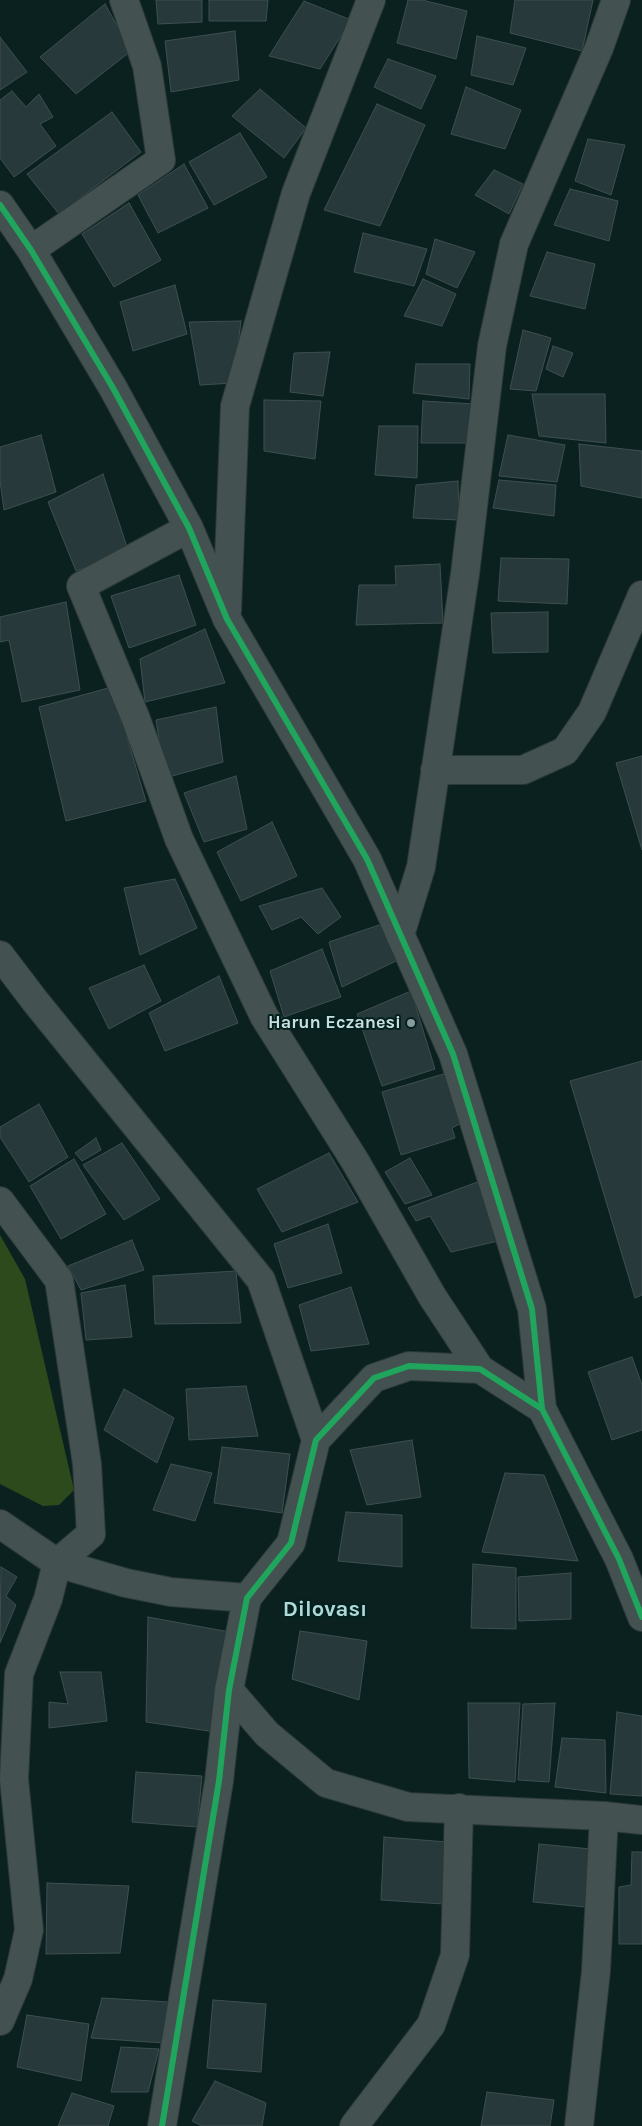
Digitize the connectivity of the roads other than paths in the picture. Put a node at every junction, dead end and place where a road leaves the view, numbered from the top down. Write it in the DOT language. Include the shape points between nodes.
graph roads {
  1 [pos="124,0"];
  2 [pos="371,0"];
  3 [pos="616,0"];
  4 [pos="0,205"];
  5 [pos="31,250"];
  6 [pos="189,528"];
  7 [pos="642,595"];
  8 [pos="227,619"];
  9 [pos="435,770"];
  10 [pos="400,935"];
  11 [pos="0,955"];
  12 [pos="0,1201"];
  13 [pos="480,1368"];
  14 [pos="542,1409"];
  15 [pos="316,1440"];
  16 [pos="0,1524"];
  17 [pos="57,1563"];
  18 [pos="247,1598"];
  19 [pos="642,1617"];
  20 [pos="229,1690"];
  21 [pos="460,1808"];
  22 [pos="604,1816"];
  23 [pos="642,1820"];
  24 [pos="0,2021"];
  25 [pos="162,2126"];
  26 [pos="354,2126"];
  27 [pos="578,2126"];
  1 -- 5 [label="street" via="147,66 161,160"];
  2 -- 8 [label="street" via="296,193 235,406"];
  3 -- 9 [label="street" via="599,48 514,244 492,346 464,574"];
  4 -- 5 [label="street"];
  5 -- 6 [label="street" via="113,388"];
  6 -- 8 [label="street"];
  6 -- 13 [label="street" via="81,586 136,719 179,839 264,1016 355,1161 432,1296"];
  7 -- 9 [label="street" via="592,712 565,751 523,770"];
  8 -- 10 [label="street" via="366,859"];
  9 -- 10 [label="street" via="421,867"];
  10 -- 14 [label="street" via="453,1054 532,1308"];
  11 -- 15 [label="street" via="261,1280"];
  12 -- 17 [label="street" via="59,1280 87,1464 91,1534"];
  13 -- 14 [label="street"];
  13 -- 15 [label="street" via="409,1366 374,1378"];
  14 -- 19 [label="street" via="619,1559"];
  15 -- 18 [label="street" via="291,1543"];
  16 -- 17 [label="street"];
  17 -- 18 [label="street" via="171,1592"];
  17 -- 24 [label="street" via="48,1599 19,1674 14,1780 29,1930 18,1979"];
  18 -- 20 [label="street"];
  20 -- 21 [label="street" via="267,1734 326,1783 408,1807"];
  20 -- 25 [label="street" via="219,1780"];
  21 -- 22 [label="street"];
  21 -- 26 [label="street" via="455,1955 431,2024"];
  22 -- 23 [label="street"];
  22 -- 27 [label="street" via="596,1971"];
}
